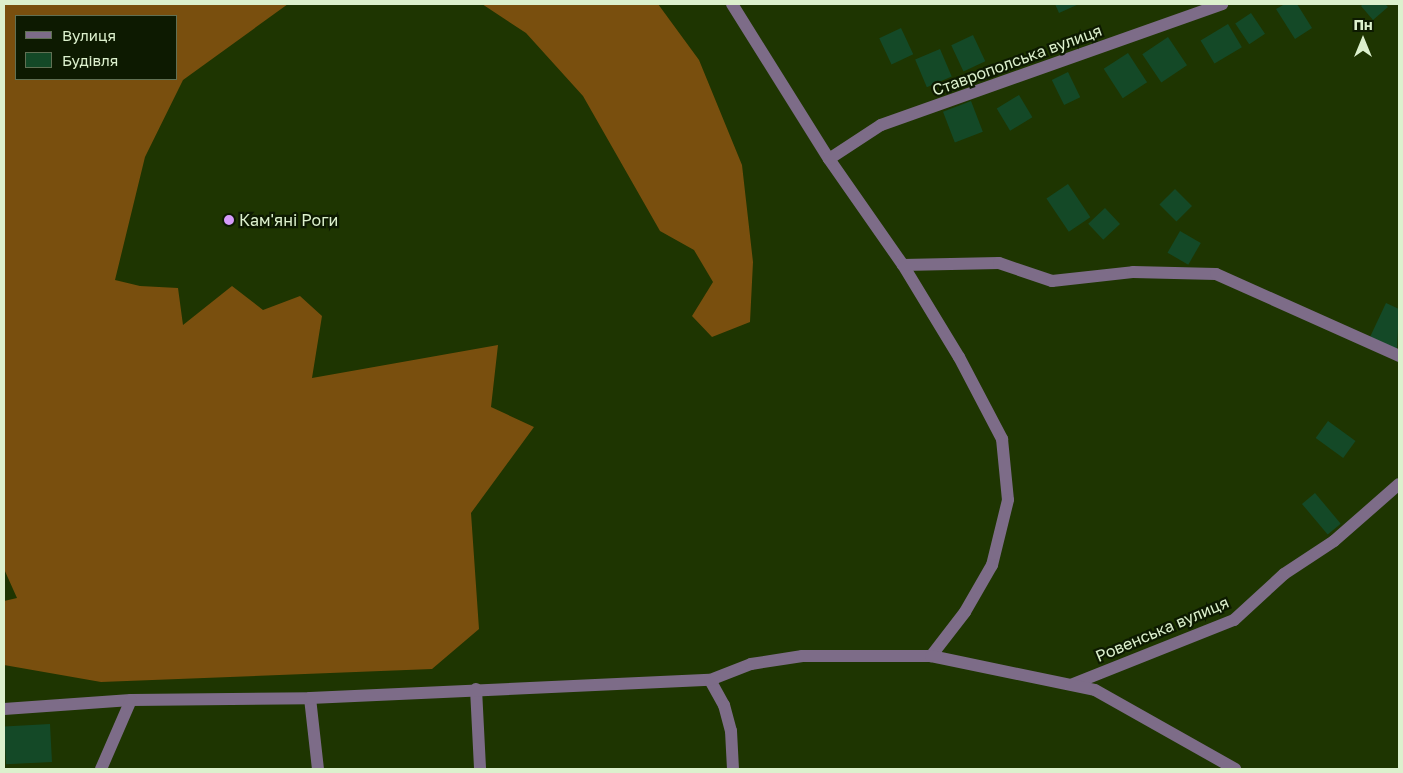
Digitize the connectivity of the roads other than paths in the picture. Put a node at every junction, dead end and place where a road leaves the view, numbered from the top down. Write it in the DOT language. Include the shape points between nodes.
graph roads {
  1 [pos="732,4"];
  2 [pos="1222,4"];
  3 [pos="828,159"];
  4 [pos="903,265"];
  5 [pos="1399,356"];
  6 [pos="1399,484"];
  7 [pos="931,656"];
  8 [pos="710,680"];
  9 [pos="1073,684"];
  10 [pos="476,690"];
  11 [pos="310,698"];
  12 [pos="131,700"];
  13 [pos="4,709"];
  14 [pos="101,769"];
  15 [pos="318,769"];
  16 [pos="480,769"];
  17 [pos="733,769"];
  18 [pos="1235,769"];
  1 -- 3 [label="street"];
  2 -- 3 [label="street, Ставрополська вулиця" via="881,126"];
  3 -- 4 [label="street"];
  4 -- 5 [label="street" via="999,263 1052,281 1132,272 1216,274"];
  4 -- 7 [label="street" via="959,357 1002,439 1008,500 992,565 965,612"];
  6 -- 9 [label="street, Ровенська вулиця" via="1334,541 1284,574 1234,620"];
  7 -- 8 [label="street" via="802,656 751,664"];
  7 -- 9 [label="street"];
  8 -- 10 [label="street"];
  8 -- 17 [label="street" via="724,705 731,731"];
  9 -- 18 [label="street" via="1095,690"];
  10 -- 11 [label="street"];
  10 -- 16 [label="street"];
  11 -- 12 [label="street"];
  11 -- 15 [label="street"];
  12 -- 13 [label="street"];
  12 -- 14 [label="street"];
}
